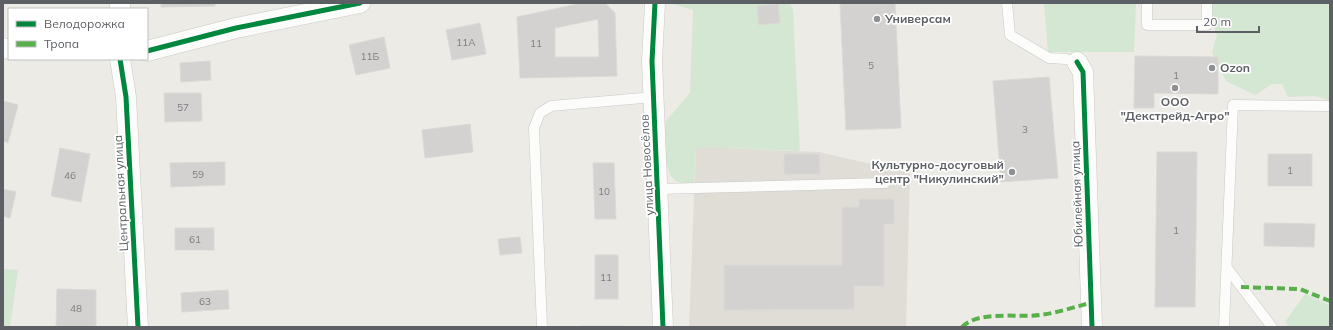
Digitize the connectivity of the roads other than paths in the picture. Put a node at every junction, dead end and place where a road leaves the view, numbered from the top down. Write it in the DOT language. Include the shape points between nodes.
graph roads {
  1 [pos="360,3"];
  2 [pos="654,3"];
  3 [pos="1007,3"];
  4 [pos="1147,3"];
  5 [pos="1207,3"];
  6 [pos="148,51"];
  7 [pos="120,60"];
  8 [pos="1077,62"];
  9 [pos="654,97"];
  10 [pos="1330,106"];
  11 [pos="885,183"];
  12 [pos="658,189"];
  13 [pos="1227,268"];
  14 [pos="138,327"];
  15 [pos="542,327"];
  16 [pos="663,327"];
  17 [pos="1092,327"];
  18 [pos="1224,327"];
  19 [pos="1272,327"];
  1 -- 6 [label="street" via="236,28"];
  2 -- 9 [label="street, улица Новосёлов"];
  3 -- 8 [label="lane" via="1010,35 1050,58"];
  4 -- 5 [label="lane" via="1147,25 1207,26"];
  7 -- 14 [label="street, Центральная улица" via="126,97"];
  8 -- 17 [label="street, Юбилейная улица" via="1083,72"];
  9 -- 12 [label="street, улица Новосёлов"];
  9 -- 15 [label="lane" via="551,106 540,112 534,128"];
  10 -- 13 [label="lane" via="1233,105"];
  11 -- 12 [label="lane"];
  12 -- 16 [label="street, улица Новосёлов"];
  13 -- 18 [label="lane"];
  13 -- 19 [label="lane"];
}
